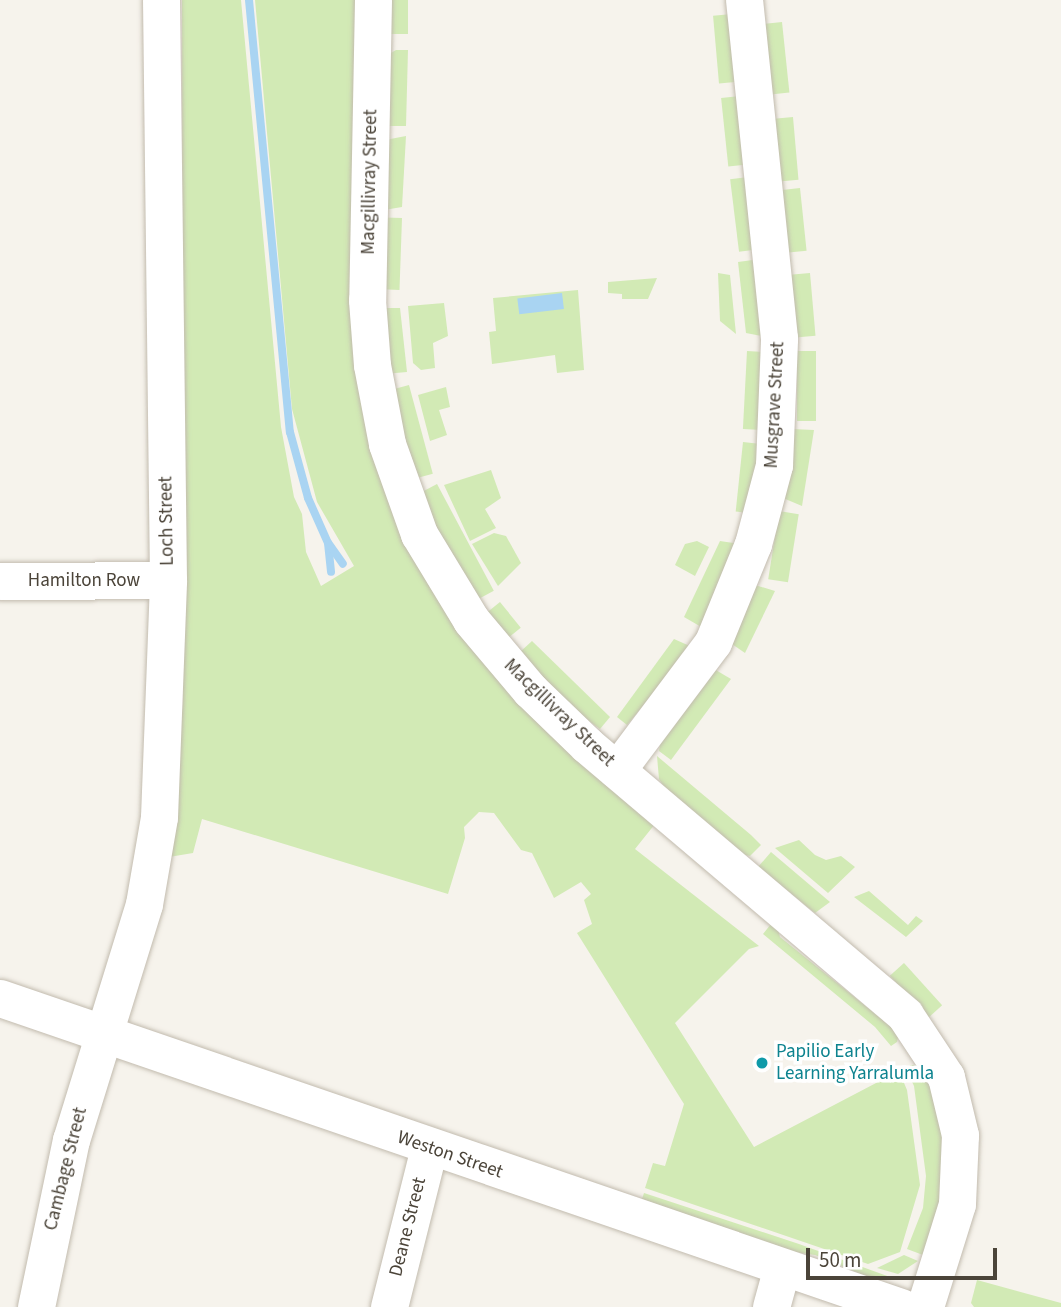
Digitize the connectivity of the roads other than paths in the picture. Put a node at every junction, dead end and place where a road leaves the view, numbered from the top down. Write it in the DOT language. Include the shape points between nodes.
graph roads {
  1 [pos="161,0"];
  2 [pos="373,0"];
  3 [pos="744,0"];
  4 [pos="168,580"];
  5 [pos="0,581"];
  6 [pos="617,770"];
  7 [pos="0,998"];
  8 [pos="104,1034"];
  9 [pos="429,1148"];
  10 [pos="782,1267"];
  11 [pos="36,1307"];
  12 [pos="390,1307"];
  13 [pos="771,1307"];
  14 [pos="901,1307"];
  15 [pos="925,1307"];
  1 -- 4 [label="street, Loch Street"];
  2 -- 6 [label="street, Macgillivray Street" via="368,300 374,382 387,444 419,534 471,620 530,690"];
  3 -- 6 [label="street, Musgrave Street" via="779,338 774,465 753,544 712,642"];
  4 -- 5 [label="street, Hamilton Row"];
  4 -- 8 [label="street, Loch Street" via="159,817 144,904"];
  6 -- 15 [label="street, Macgillivray Street" via="905,1015 946,1077 960,1135 957,1204"];
  7 -- 8 [label="street, Weston Street"];
  8 -- 9 [label="street, Weston Street"];
  8 -- 11 [label="street, Cambage Street" via="71,1140"];
  9 -- 10 [label="street, Weston Street"];
  9 -- 12 [label="street, Deane Street"];
  10 -- 13 [label="street"];
  10 -- 14 [label="street, Weston Street"];
}
